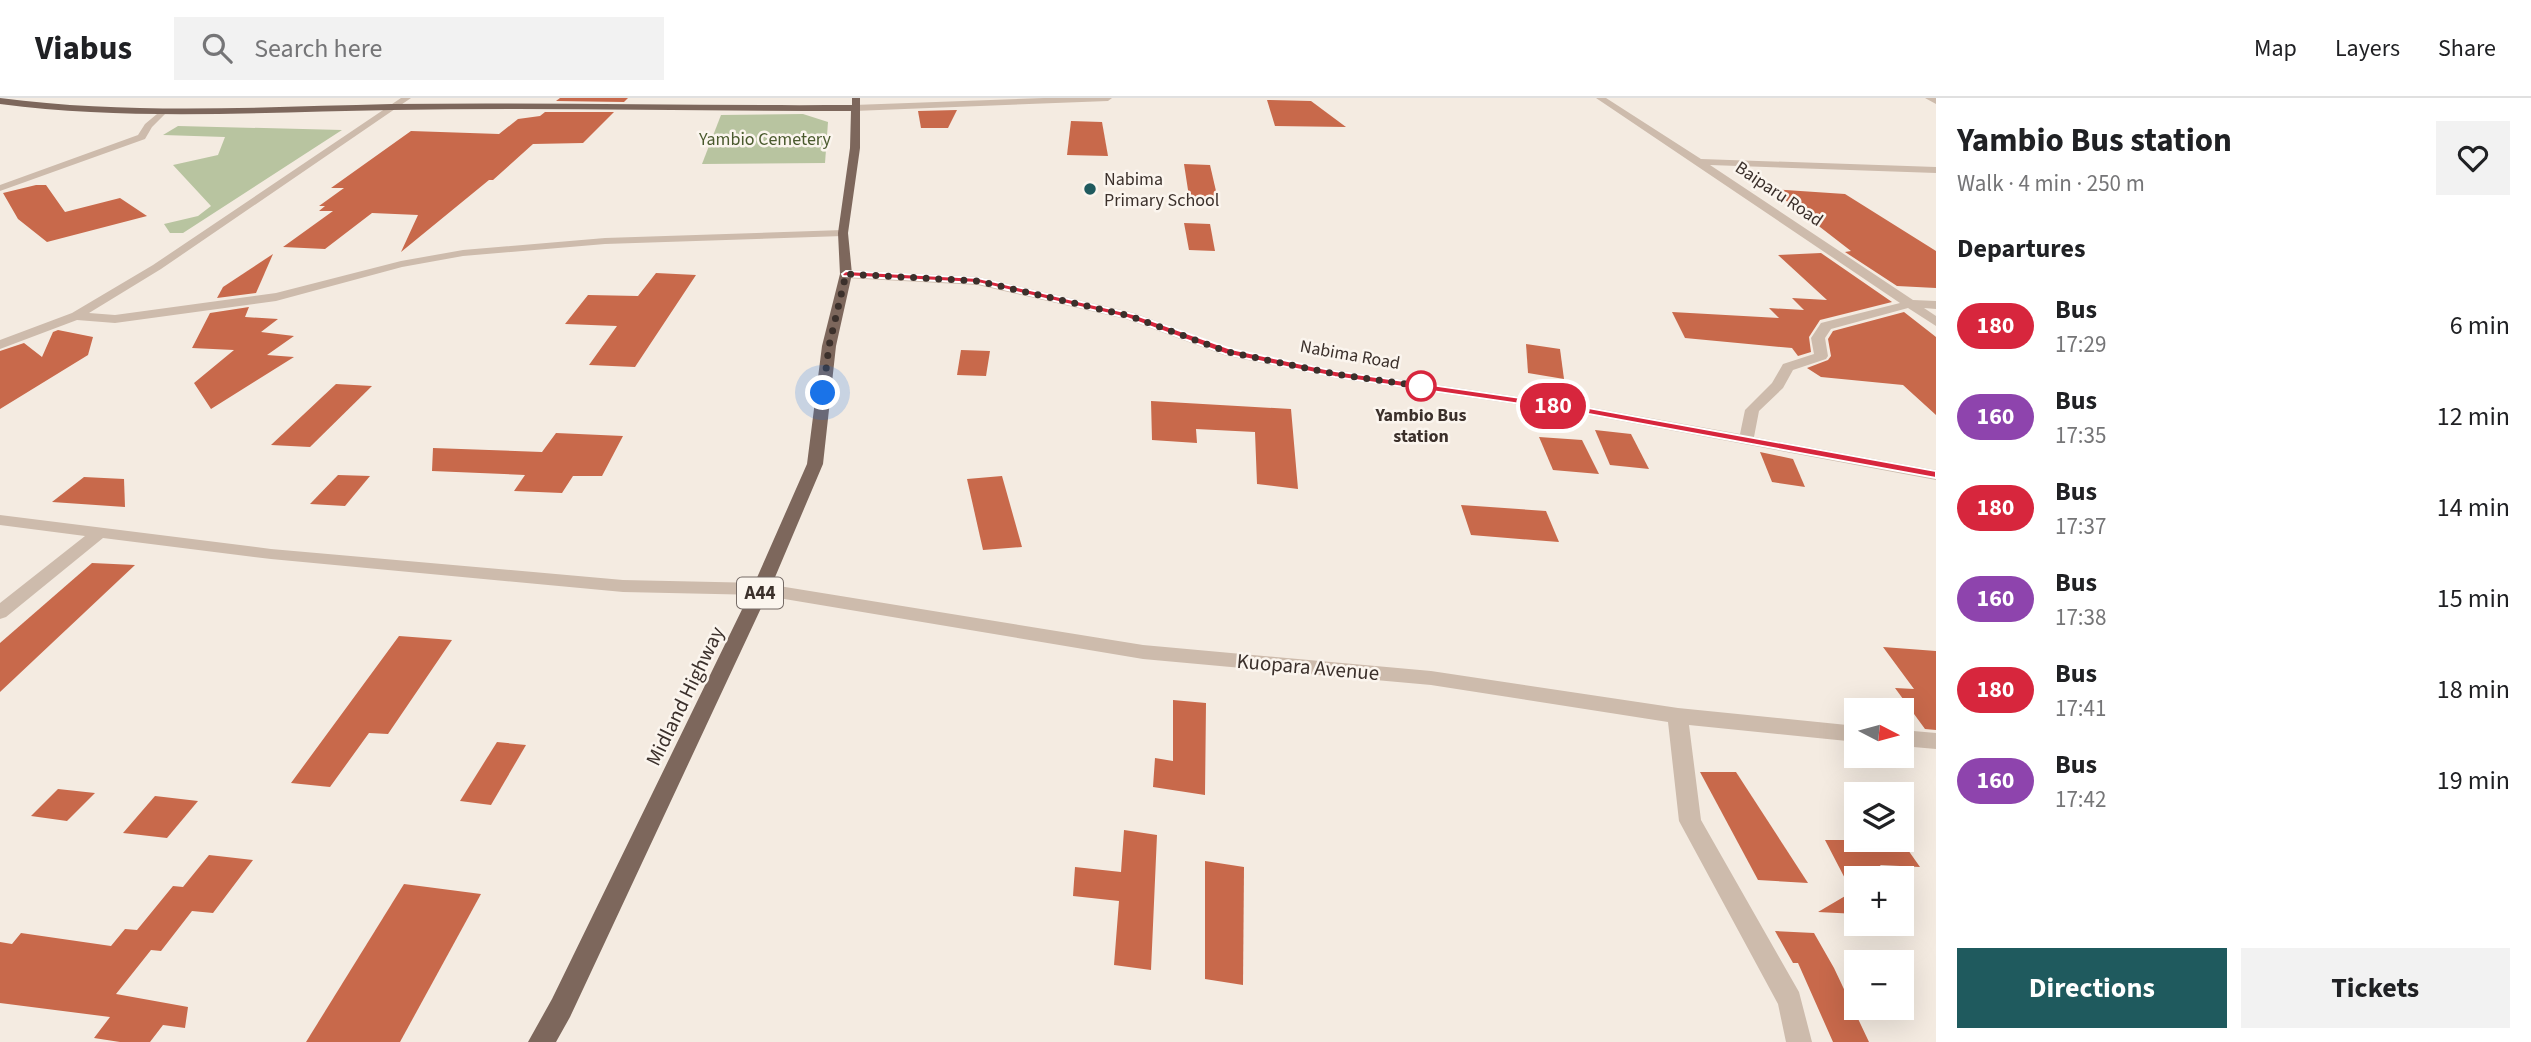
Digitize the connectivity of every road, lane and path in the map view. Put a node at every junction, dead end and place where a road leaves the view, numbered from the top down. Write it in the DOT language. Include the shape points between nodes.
graph roads {
  1 [pos="407,98"];
  2 [pos="1108,98"];
  3 [pos="1600,98"];
  4 [pos="1929,98"];
  5 [pos="1073,99"];
  6 [pos="0,101"];
  7 [pos="1936,101"];
  8 [pos="855,103"];
  9 [pos="394,107"];
  10 [pos="163,113"];
  11 [pos="1698,162"];
  12 [pos="1936,170"];
  13 [pos="0,188"];
  14 [pos="843,233"];
  15 [pos="846,274"];
  16 [pos="1910,304"];
  17 [pos="1936,305"];
  18 [pos="76,316"];
  19 [pos="1936,322"];
  20 [pos="0,345"];
  21 [pos="1746,440"];
  22 [pos="1936,475"];
  23 [pos="0,520"];
  24 [pos="100,532"];
  25 [pos="761,589"];
  26 [pos="0,612"];
  27 [pos="1678,716"];
  28 [pos="1844,733"];
  29 [pos="1914,739"];
  30 [pos="1936,741"];
  31 [pos="541,1042"];
  32 [pos="1799,1042"];
  1 -- 9 [label="street"];
  2 -- 5 [label="street"];
  3 -- 11 [label="street, Baiparu Road"];
  4 -- 7 [label="street"];
  5 -- 8 [label="street"];
  6 -- 10 [label="main road" via="58,109"];
  8 -- 9 [label="main road"];
  8 -- 14 [label="main road, Midland Highway / A44" via="855,148"];
  9 -- 10 [label="main road"];
  9 -- 18 [label="street" via="157,267"];
  10 -- 13 [label="street" via="142,138"];
  11 -- 12 [label="street"];
  11 -- 16 [label="street, Baiparu Road"];
  14 -- 15 [label="main road, Midland Highway / A44"];
  14 -- 18 [label="street" via="605,241 463,253 276,297 115,319"];
  15 -- 21 [label="street, Nabima Road" via="978,281 1130,316 1228,352 1335,374 1583,410"];
  15 -- 25 [label="main road, Midland Highway / A44" via="829,346 815,464"];
  16 -- 17 [label="street"];
  16 -- 19 [label="street, Baiparu Road"];
  16 -- 21 [label="street" via="1826,326 1818,338 1821,356 1788,367 1778,385 1752,410"];
  18 -- 20 [label="street"];
  21 -- 22 [label="street, Nabima Road"];
  23 -- 24 [label="street, Kuopara Avenue"];
  24 -- 25 [label="street, Kuopara Avenue" via="271,554 623,586"];
  24 -- 26 [label="street"];
  25 -- 27 [label="street, Kuopara Avenue" via="1143,652 1432,678"];
  25 -- 31 [label="main road, Midland Highway / A44"];
  27 -- 28 [label="street, Kuopara Avenue"];
  27 -- 32 [label="street" via="1690,821 1790,1001"];
  29 -- 30 [label="street"];
}
